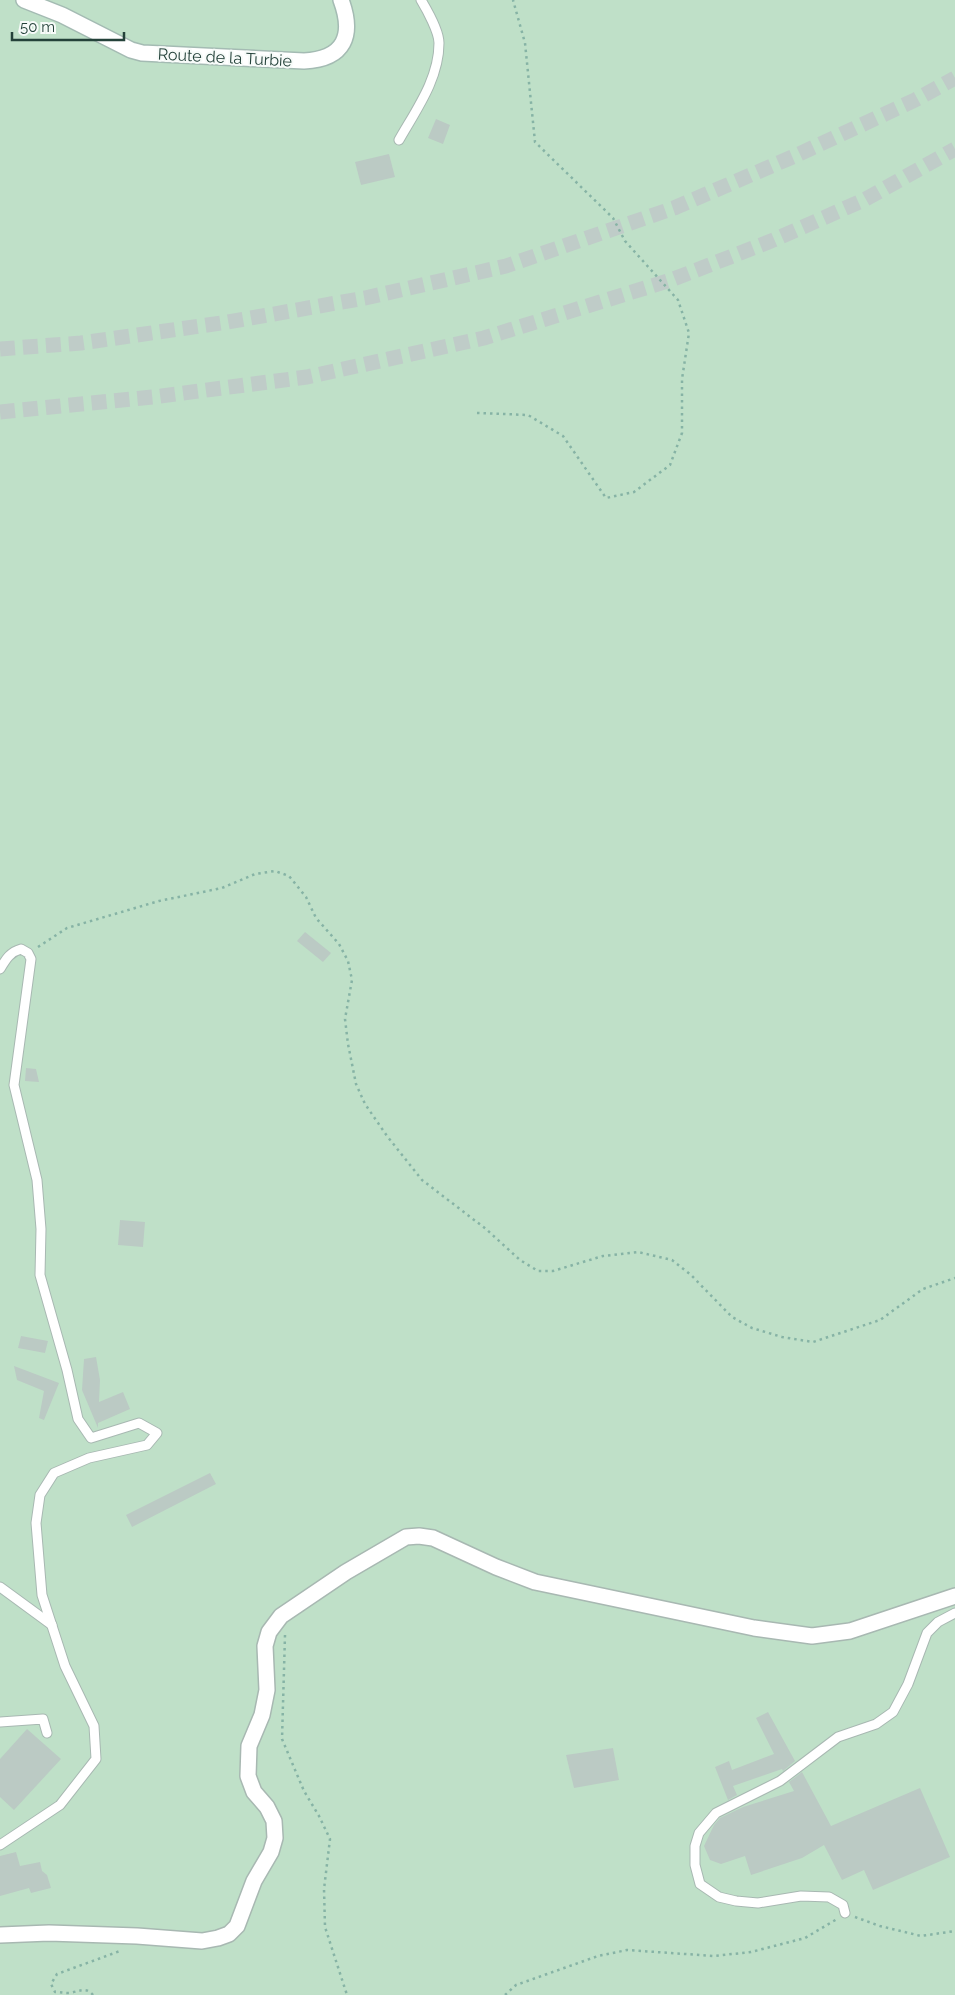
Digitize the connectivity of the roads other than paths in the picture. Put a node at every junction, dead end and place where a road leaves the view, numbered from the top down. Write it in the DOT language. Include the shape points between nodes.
graph roads {
  1 [pos="24,0"];
  2 [pos="341,0"];
  3 [pos="421,0"];
  4 [pos="400,140"];
  5 [pos="0,968"];
  6 [pos="0,1587"];
  7 [pos="955,1596"];
  8 [pos="955,1613"];
  9 [pos="52,1625"];
  10 [pos="0,1722"];
  11 [pos="47,1733"];
  12 [pos="0,1844"];
  13 [pos="845,1913"];
  14 [pos="0,1935"];
  1 -- 2 [label="street, Route de la Turbie" via="142,53 304,61 326,58 342,44 348,21"];
  3 -- 4 [label="lane" via="439,42 433,80"];
  5 -- 9 [label="lane" via="14,951 21,949 31,959 14,1085 37,1180 40,1275 78,1419 91,1438 139,1423 157,1433 147,1445 89,1458 54,1473 40,1495 36,1523 42,1595"];
  6 -- 9 [label="lane"];
  7 -- 14 [label="street" via="850,1631 812,1636 754,1628 535,1582 433,1538 406,1537 281,1616 269,1632 265,1646 267,1690 262,1715 249,1746 248,1776 254,1792 274,1821 275,1838 237,1926 229,1934 202,1941 49,1933"];
  8 -- 13 [label="lane" via="938,1622 927,1633 908,1684 893,1712 876,1724 838,1737 780,1780 716,1812 699,1833 695,1865 700,1884 718,1897 758,1903 800,1896 829,1897 844,1904"];
  9 -- 12 [label="lane" via="65,1666 94,1726 96,1759 60,1805"];
  10 -- 11 [label="lane" via="43,1719"];
}
